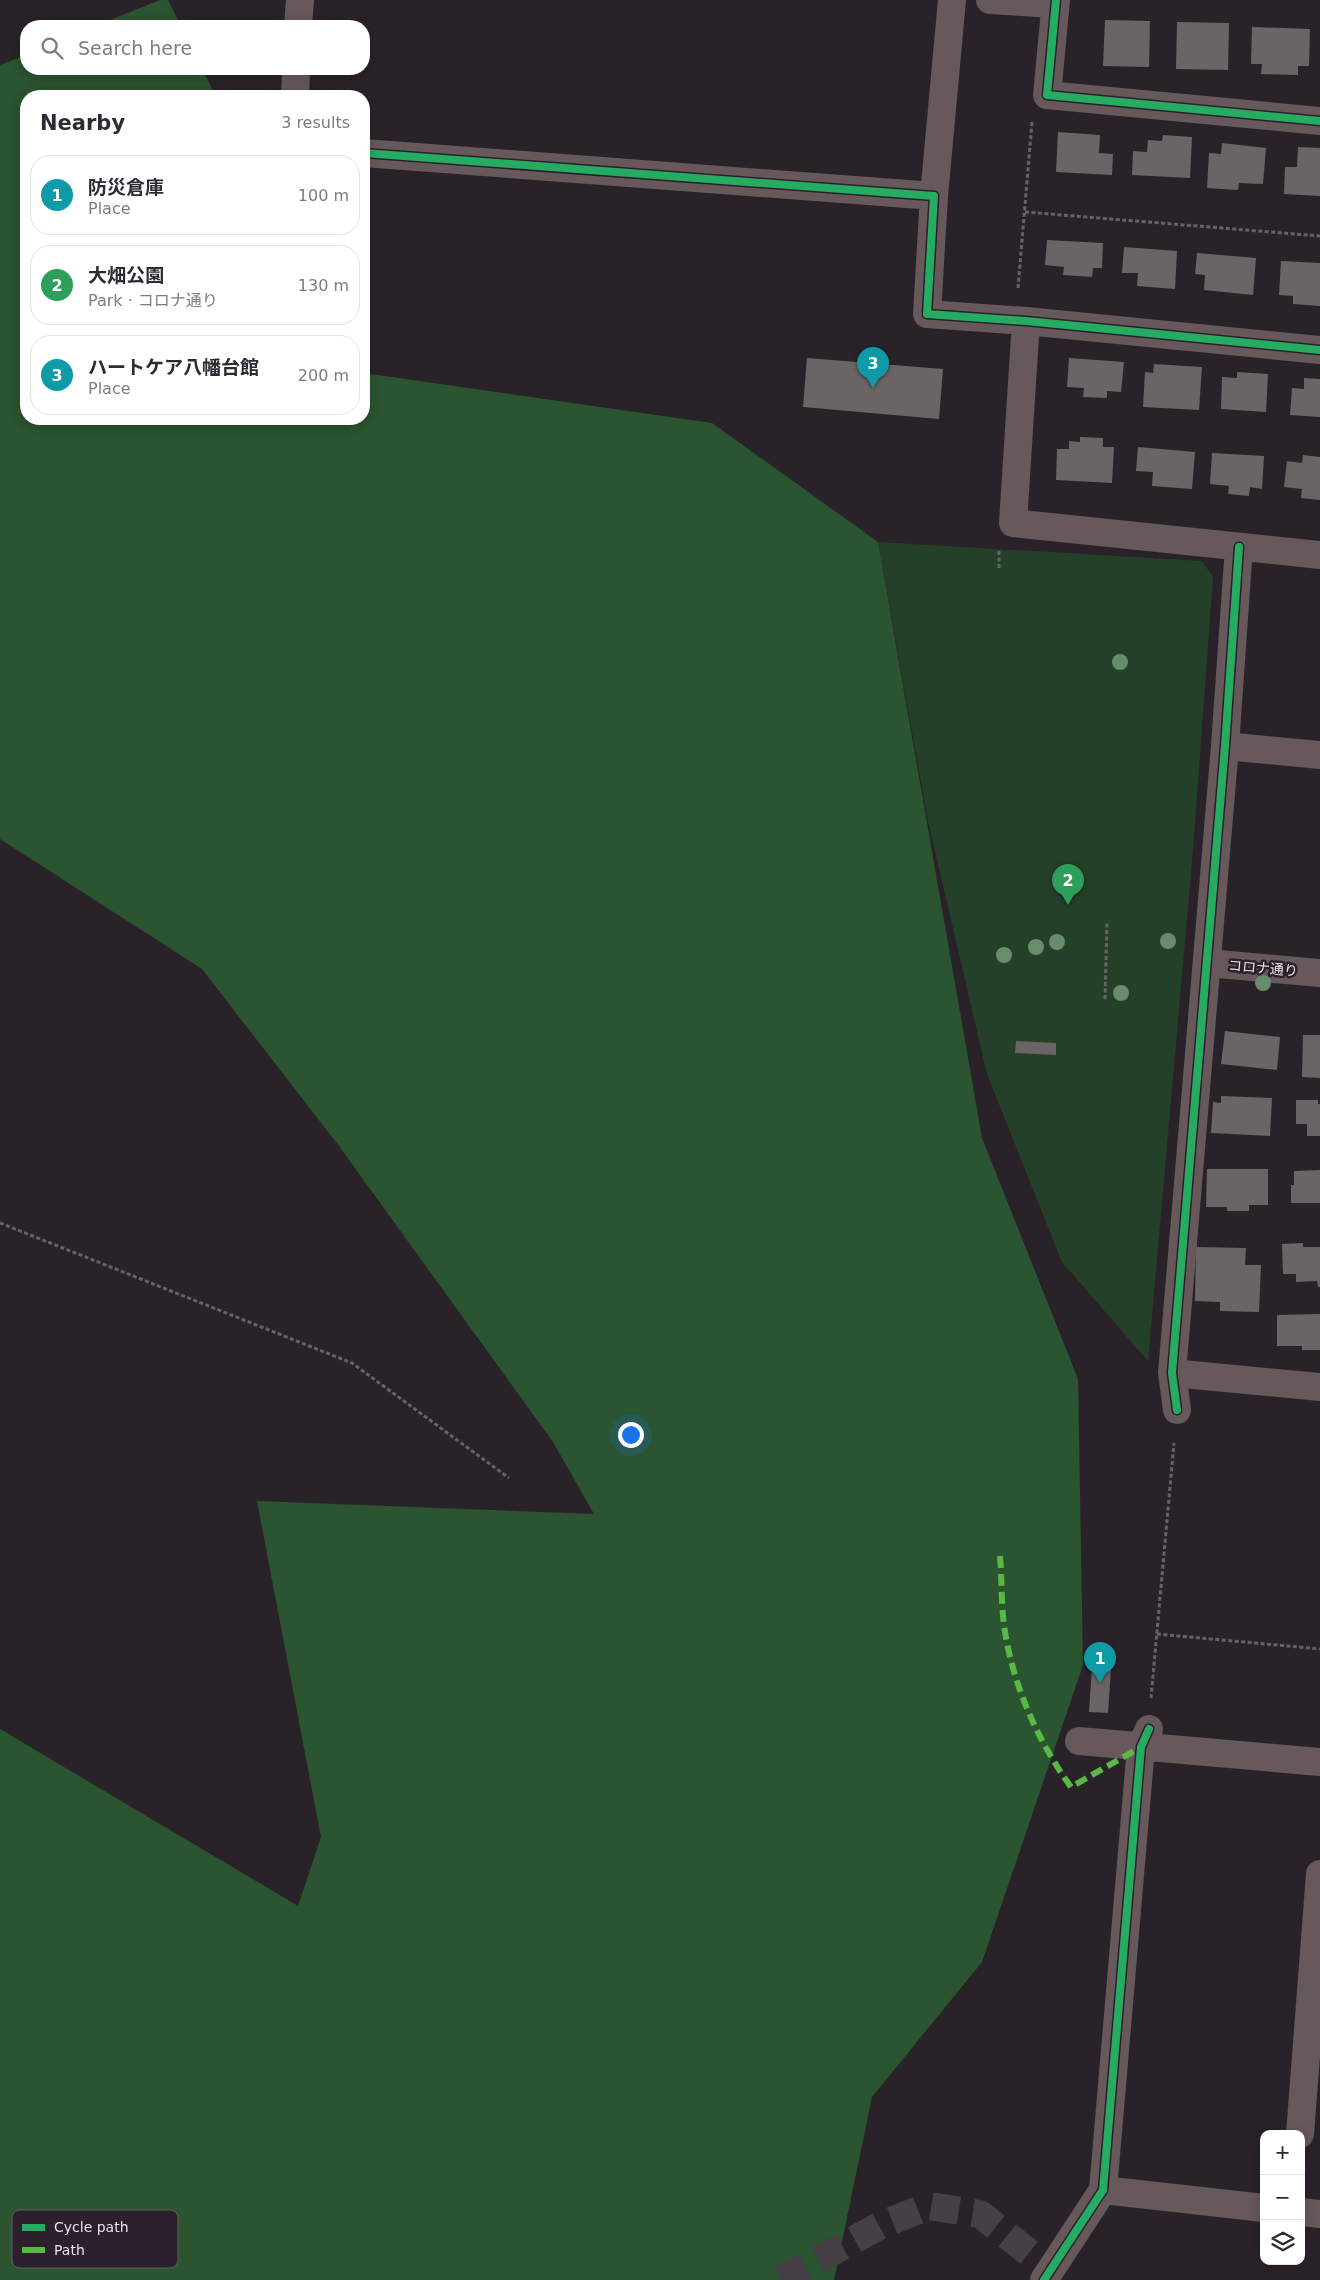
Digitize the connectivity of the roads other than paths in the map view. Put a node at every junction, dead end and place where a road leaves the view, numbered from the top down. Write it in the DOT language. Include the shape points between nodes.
graph roads {
  1 [pos="300,0"];
  2 [pos="952,0"];
  3 [pos="990,0"];
  4 [pos="1056,2"];
  5 [pos="298,20"];
  6 [pos="296,75"];
  7 [pos="295,90"];
  8 [pos="1320,121"];
  9 [pos="370,153"];
  10 [pos="934,196"];
  11 [pos="1026,321"];
  12 [pos="1320,350"];
  13 [pos="1239,547"];
  14 [pos="1320,555"];
  15 [pos="1225,746"];
  16 [pos="1320,755"];
  17 [pos="1206,963"];
  18 [pos="1320,973"];
  19 [pos="1172,1373"];
  20 [pos="1320,1387"];
  21 [pos="1177,1410"];
  22 [pos="1145,1738"];
  23 [pos="1079,1741"];
  24 [pos="1320,1762"];
  25 [pos="1320,1874"];
  26 [pos="1300,2130"];
  27 [pos="1103,2190"];
  28 [pos="1260,2208"];
  29 [pos="1305,2212"];
  30 [pos="1320,2214"];
  31 [pos="1053,2277"];
  1 -- 5 [label="street"];
  2 -- 10 [label="street"];
  3 -- 4 [label="street"];
  4 -- 8 [label="street" via="1047,95"];
  6 -- 7 [label="street"];
  9 -- 10 [label="street"];
  10 -- 11 [label="street" via="927,314"];
  11 -- 12 [label="street"];
  11 -- 13 [label="street" via="1014,523"];
  13 -- 14 [label="street"];
  13 -- 15 [label="street"];
  15 -- 16 [label="street"];
  15 -- 17 [label="street"];
  17 -- 18 [label="street, コロナ通り"];
  17 -- 19 [label="street"];
  19 -- 20 [label="street"];
  19 -- 21 [label="street"];
  22 -- 23 [label="street"];
  22 -- 24 [label="street"];
  22 -- 27 [label="street"];
  25 -- 26 [label="street"];
  27 -- 28 [label="street"];
  27 -- 31 [label="street"];
  29 -- 30 [label="street"];
}
